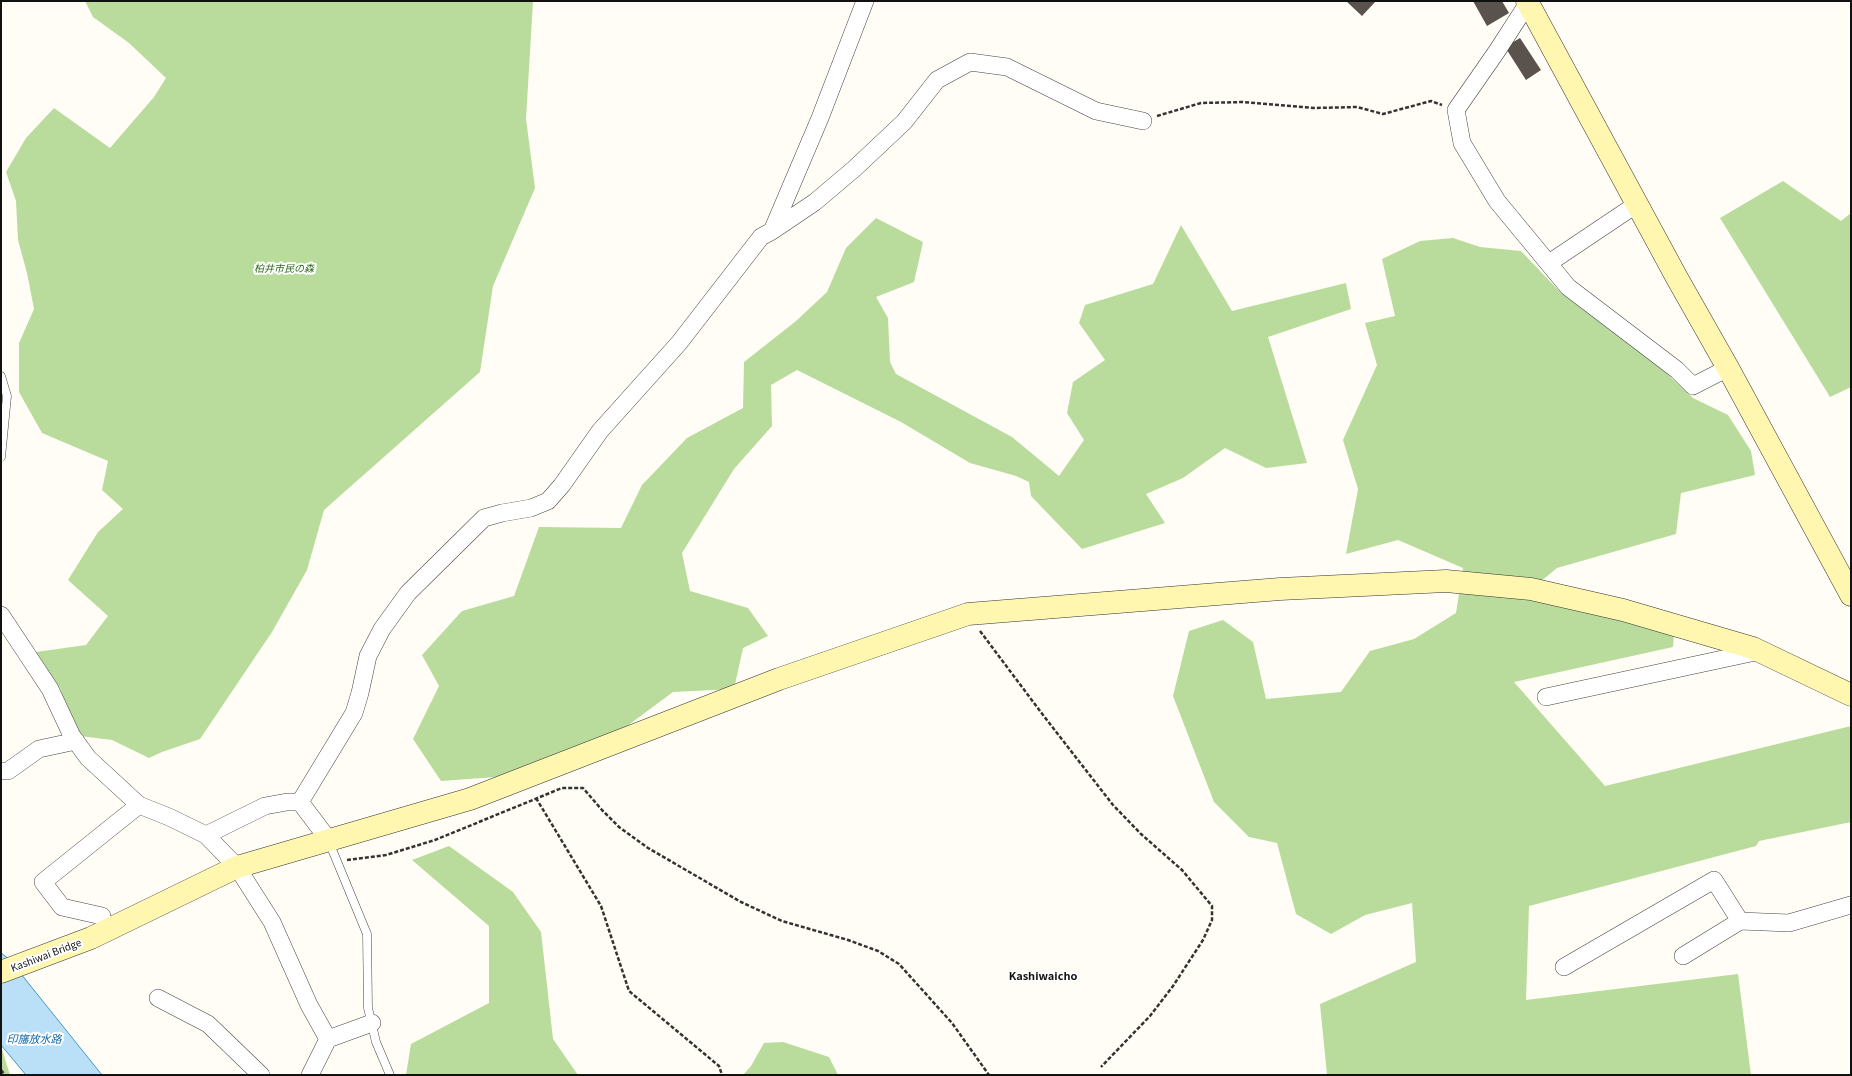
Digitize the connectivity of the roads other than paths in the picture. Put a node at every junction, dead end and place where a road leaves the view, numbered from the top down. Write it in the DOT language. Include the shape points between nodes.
graph roads {
  1 [pos="865,1"];
  2 [pos="1528,2"];
  3 [pos="1143,121"];
  4 [pos="1637,204"];
  5 [pos="772,231"];
  6 [pos="1549,263"];
  7 [pos="1728,368"];
  8 [pos="1,376"];
  9 [pos="1,457"];
  10 [pos="1851,595"];
  11 [pos="1,615"];
  12 [pos="1760,651"];
  13 [pos="1851,695"];
  14 [pos="1546,697"];
  15 [pos="76,741"];
  16 [pos="1,770"];
  17 [pos="300,802"];
  18 [pos="139,805"];
  19 [pos="206,835"];
  20 [pos="328,839"];
  21 [pos="237,866"];
  22 [pos="1851,905"];
  23 [pos="102,916"];
  24 [pos="1740,921"];
  25 [pos="1683,956"];
  26 [pos="1564,967"];
  27 [pos="1,972"];
  28 [pos="158,998"];
  29 [pos="372,1023"];
  30 [pos="328,1039"];
  31 [pos="261,1075"];
  32 [pos="310,1075"];
  33 [pos="390,1075"];
  1 -- 5 [label="street" via="820,118"];
  2 -- 4 [label="street"];
  2 -- 6 [label="street" via="1498,51 1456,110 1462,143 1497,201"];
  3 -- 5 [label="street" via="1096,111 1007,67 970,62 937,80 904,122 854,170 815,202"];
  4 -- 6 [label="street"];
  4 -- 7 [label="street"];
  5 -- 17 [label="street" via="761,237 679,343 600,431 548,501 531,508 484,518 408,593 382,629 368,656 354,713"];
  6 -- 7 [label="street" via="1568,287 1693,386"];
  7 -- 10 [label="street"];
  8 -- 9 [label="lane" via="7,396"];
  11 -- 15 [label="street" via="50,688"];
  12 -- 13 [label="street, Kashiwai Bridge"];
  12 -- 14 [label="street"];
  12 -- 20 [label="street, Kashiwai Bridge" via="1623,610 1531,589 1446,581 1280,589 968,614 779,679 470,799"];
  15 -- 16 [label="street" via="39,749 8,771"];
  15 -- 18 [label="street" via="88,758"];
  17 -- 19 [label="street" via="265,806"];
  17 -- 20 [label="street"];
  18 -- 19 [label="street"];
  18 -- 23 [label="street" via="43,882 62,907"];
  19 -- 21 [label="street"];
  20 -- 21 [label="street, Kashiwai Bridge"];
  20 -- 29 [label="lane" via="367,934 368,1008"];
  21 -- 27 [label="street, Kashiwai Bridge" via="91,938"];
  21 -- 30 [label="street" via="272,922 309,1005"];
  22 -- 24 [label="street" via="1789,923"];
  24 -- 25 [label="street"];
  24 -- 26 [label="street" via="1714,880"];
  28 -- 31 [label="street" via="208,1024"];
  29 -- 30 [label="street"];
  29 -- 33 [label="lane" via="376,1042"];
  30 -- 32 [label="street"];
}
